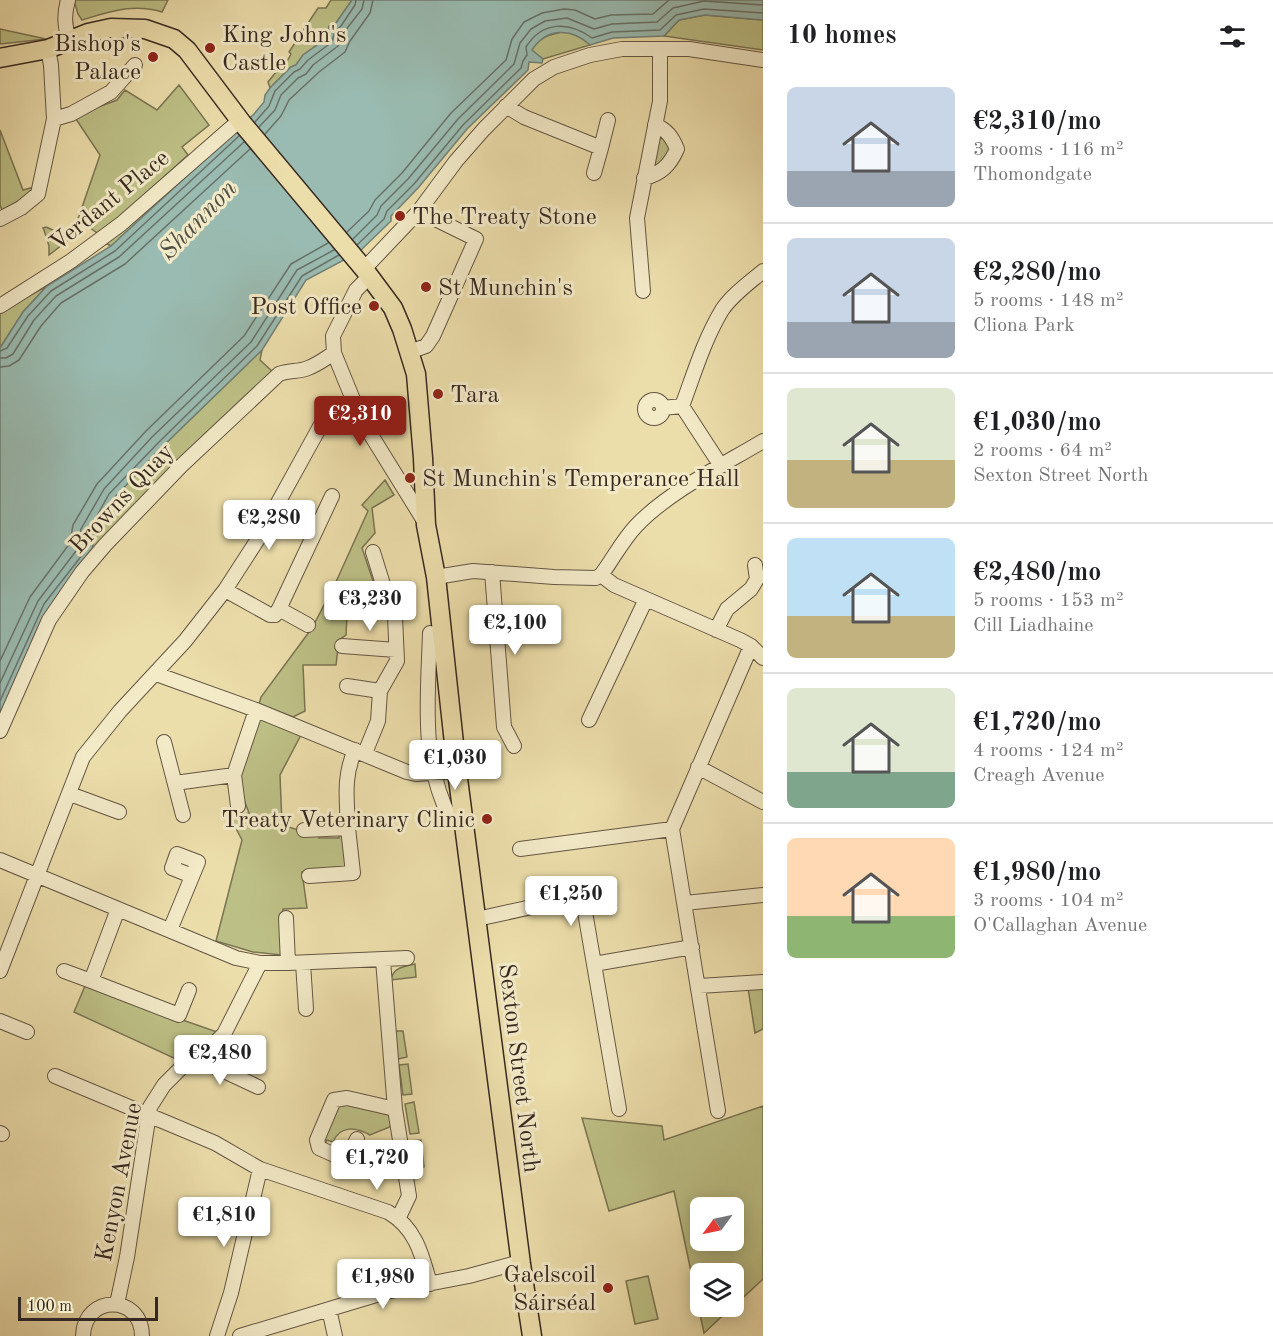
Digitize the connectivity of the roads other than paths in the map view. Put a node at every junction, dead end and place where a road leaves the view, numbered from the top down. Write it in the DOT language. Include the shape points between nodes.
graph roads {
  1 [pos="68,0"];
  2 [pos="69,39"];
  3 [pos="48,49"];
  4 [pos="660,49"];
  5 [pos="0,58"];
  6 [pos="763,60"];
  7 [pos="135,65"];
  8 [pos="507,106"];
  9 [pos="54,119"];
  10 [pos="608,120"];
  11 [pos="241,122"];
  12 [pos="655,125"];
  13 [pos="601,148"];
  14 [pos="594,173"];
  15 [pos="644,178"];
  16 [pos="419,211"];
  17 [pos="0,219"];
  18 [pos="364,269"];
  19 [pos="763,272"];
  20 [pos="643,291"];
  21 [pos="0,306"];
  22 [pos="410,352"];
  23 [pos="334,353"];
  24 [pos="354,402"];
  25 [pos="682,406"];
  26 [pos="663,408"];
  27 [pos="763,441"];
  28 [pos="721,466"];
  29 [pos="332,496"];
  30 [pos="419,502"];
  31 [pos="373,552"];
  32 [pos="755,565"];
  33 [pos="492,572"];
  34 [pos="601,575"];
  35 [pos="436,578"];
  36 [pos="225,590"];
  37 [pos="386,594"];
  38 [pos="356,597"];
  39 [pos="646,598"];
  40 [pos="279,609"];
  41 [pos="308,625"];
  42 [pos="716,630"];
  43 [pos="430,633"];
  44 [pos="342,646"];
  45 [pos="751,646"];
  46 [pos="396,650"];
  47 [pos="763,658"];
  48 [pos="156,674"];
  49 [pos="347,686"];
  50 [pos="380,691"];
  51 [pos="256,710"];
  52 [pos="589,720"];
  53 [pos="0,731"];
  54 [pos="164,742"];
  55 [pos="514,746"];
  56 [pos="360,752"];
  57 [pos="698,767"];
  58 [pos="457,771"];
  59 [pos="434,774"];
  60 [pos="234,775"];
  61 [pos="175,783"];
  62 [pos="70,795"];
  63 [pos="763,801"];
  64 [pos="238,806"];
  65 [pos="119,812"];
  66 [pos="183,815"];
  67 [pos="450,818"];
  68 [pos="348,828"];
  69 [pos="672,829"];
  70 [pos="304,830"];
  71 [pos="520,849"];
  72 [pos="0,860"];
  73 [pos="37,875"];
  74 [pos="192,876"];
  75 [pos="309,876"];
  76 [pos="763,895"];
  77 [pos="685,903"];
  78 [pos="118,909"];
  79 [pos="286,918"];
  80 [pos="477,919"];
  81 [pos="170,930"];
  82 [pos="692,947"];
  83 [pos="407,958"];
  84 [pos="383,960"];
  85 [pos="260,963"];
  86 [pos="288,963"];
  87 [pos="303,963"];
  88 [pos="594,964"];
  89 [pos="0,971"];
  90 [pos="64,971"];
  91 [pos="90,981"];
  92 [pos="763,982"];
  93 [pos="699,986"];
  94 [pos="189,990"];
  95 [pos="306,1009"];
  96 [pos="0,1021"];
  97 [pos="27,1032"];
  98 [pos="196,1058"];
  99 [pos="55,1076"];
  100 [pos="258,1086"];
  101 [pos="395,1108"];
  102 [pos="619,1109"];
  103 [pos="718,1111"];
  104 [pos="148,1116"];
  105 [pos="357,1139"];
  106 [pos="260,1168"];
  107 [pos="398,1219"];
  108 [pos="520,1262"];
  109 [pos="430,1284"];
  110 [pos="117,1304"];
  111 [pos="329,1309"];
  112 [pos="83,1336"];
  113 [pos="146,1336"];
  114 [pos="217,1336"];
  115 [pos="240,1336"];
  116 [pos="335,1336"];
  117 [pos="532,1336"];
  1 -- 2 [label="street" via="64,27"];
  2 -- 3 [label="main road, Sexton Street North"];
  2 -- 11 [label="main road, Sexton Street North" via="111,28 130,28 159,32 174,39 187,50"];
  3 -- 5 [label="main road, Sexton Street North"];
  3 -- 9 [label="street"];
  4 -- 6 [label="street" via="689,49"];
  4 -- 8 [label="street" via="622,49 554,67 534,79"];
  4 -- 12 [label="street" via="660,101"];
  7 -- 9 [label="street" via="111,92"];
  8 -- 13 [label="street" via="524,117"];
  8 -- 16 [label="street" via="464,151"];
  9 -- 17 [label="street" via="38,194"];
  10 -- 13 [label="street"];
  11 -- 18 [label="main road, Sexton Street North"];
  11 -- 21 [label="street, Verdant Place" via="92,246"];
  12 -- 15 [label="street"];
  12 -- 15 [label="street" via="673,138 676,149 671,162 655,176"];
  13 -- 14 [label="street"];
  15 -- 20 [label="street" via="637,218"];
  16 -- 18 [label="street"];
  16 -- 22 [label="street" via="476,239 433,336 426,346"];
  18 -- 22 [label="main road, Sexton Street North" via="393,308"];
  18 -- 23 [label="street" via="333,336"];
  19 -- 25 [label="street" via="723,309"];
  22 -- 30 [label="main road, Sexton Street North" via="416,374"];
  23 -- 24 [label="street"];
  23 -- 53 [label="street, Browns Quay" via="308,369 279,374 105,545 49,620"];
  24 -- 30 [label="street" via="371,435"];
  24 -- 36 [label="street" via="322,423"];
  25 -- 26 [label="street"];
  25 -- 28 [label="street"];
  27 -- 28 [label="street"];
  28 -- 34 [label="street" via="647,515"];
  29 -- 40 [label="street"];
  30 -- 35 [label="main road, Sexton Street North"];
  31 -- 37 [label="street"];
  32 -- 42 [label="street" via="758,579 727,609"];
  33 -- 34 [label="street" via="554,578"];
  33 -- 35 [label="street" via="473,571"];
  33 -- 55 [label="street" via="504,727"];
  34 -- 39 [label="street"];
  35 -- 58 [label="main road, Sexton Street North"];
  36 -- 40 [label="street" via="270,615"];
  36 -- 48 [label="street"];
  37 -- 38 [label="street"];
  37 -- 46 [label="street" via="394,595"];
  39 -- 42 [label="street"];
  39 -- 52 [label="street"];
  40 -- 41 [label="street"];
  42 -- 45 [label="street"];
  43 -- 59 [label="street" via="428,743"];
  44 -- 46 [label="street"];
  45 -- 47 [label="street"];
  45 -- 57 [label="street"];
  46 -- 50 [label="street" via="397,661"];
  48 -- 51 [label="street"];
  48 -- 62 [label="street" via="82,757"];
  49 -- 50 [label="street"];
  50 -- 56 [label="street" via="378,721"];
  51 -- 56 [label="street"];
  51 -- 60 [label="street"];
  54 -- 61 [label="street"];
  56 -- 59 [label="street" via="407,772"];
  56 -- 68 [label="street" via="348,767"];
  57 -- 63 [label="street"];
  57 -- 69 [label="street"];
  58 -- 59 [label="street"];
  58 -- 80 [label="main road, Sexton Street North"];
  59 -- 67 [label="street"];
  60 -- 61 [label="street"];
  60 -- 64 [label="street"];
  61 -- 66 [label="street"];
  62 -- 65 [label="street"];
  62 -- 73 [label="street"];
  68 -- 70 [label="street"];
  68 -- 75 [label="street" via="353,873"];
  69 -- 71 [label="street"];
  69 -- 77 [label="street"];
  72 -- 73 [label="street"];
  73 -- 78 [label="street"];
  73 -- 89 [label="street"];
  74 -- 81 [label="street"];
  76 -- 77 [label="street"];
  77 -- 82 [label="street"];
  78 -- 81 [label="street"];
  78 -- 91 [label="street"];
  79 -- 86 [label="street"];
  80 -- 88 [label="street" via="573,900 585,912"];
  80 -- 108 [label="main road, Sexton Street North"];
  81 -- 85 [label="street" via="236,958"];
  82 -- 88 [label="street"];
  82 -- 93 [label="street"];
  83 -- 84 [label="street"];
  84 -- 87 [label="street"];
  84 -- 101 [label="street"];
  85 -- 86 [label="street"];
  85 -- 98 [label="street, Kenyon Avenue" via="224,1034"];
  86 -- 87 [label="street"];
  87 -- 95 [label="street"];
  88 -- 102 [label="street"];
  90 -- 91 [label="street"];
  91 -- 94 [label="street" via="178,1015"];
  92 -- 93 [label="street"];
  93 -- 103 [label="street"];
  96 -- 97 [label="street"];
  98 -- 100 [label="street"];
  98 -- 104 [label="street, Kenyon Avenue" via="164,1085"];
  99 -- 104 [label="street"];
  101 -- 105 [label="street" via="347,1098 334,1100 317,1140 319,1148 339,1157 352,1150"];
  101 -- 107 [label="street" via="409,1196"];
  104 -- 106 [label="street" via="215,1143"];
  104 -- 110 [label="street, Kenyon Avenue"];
  106 -- 107 [label="street" via="377,1208"];
  106 -- 114 [label="street"];
  107 -- 109 [label="street" via="417,1242"];
  108 -- 109 [label="street"];
  108 -- 117 [label="main road, Sexton Street North"];
  109 -- 111 [label="street"];
  110 -- 112 [label="street" via="93,1312"];
  110 -- 113 [label="street" via="135,1314"];
  111 -- 115 [label="street"];
  111 -- 116 [label="street"];
}
